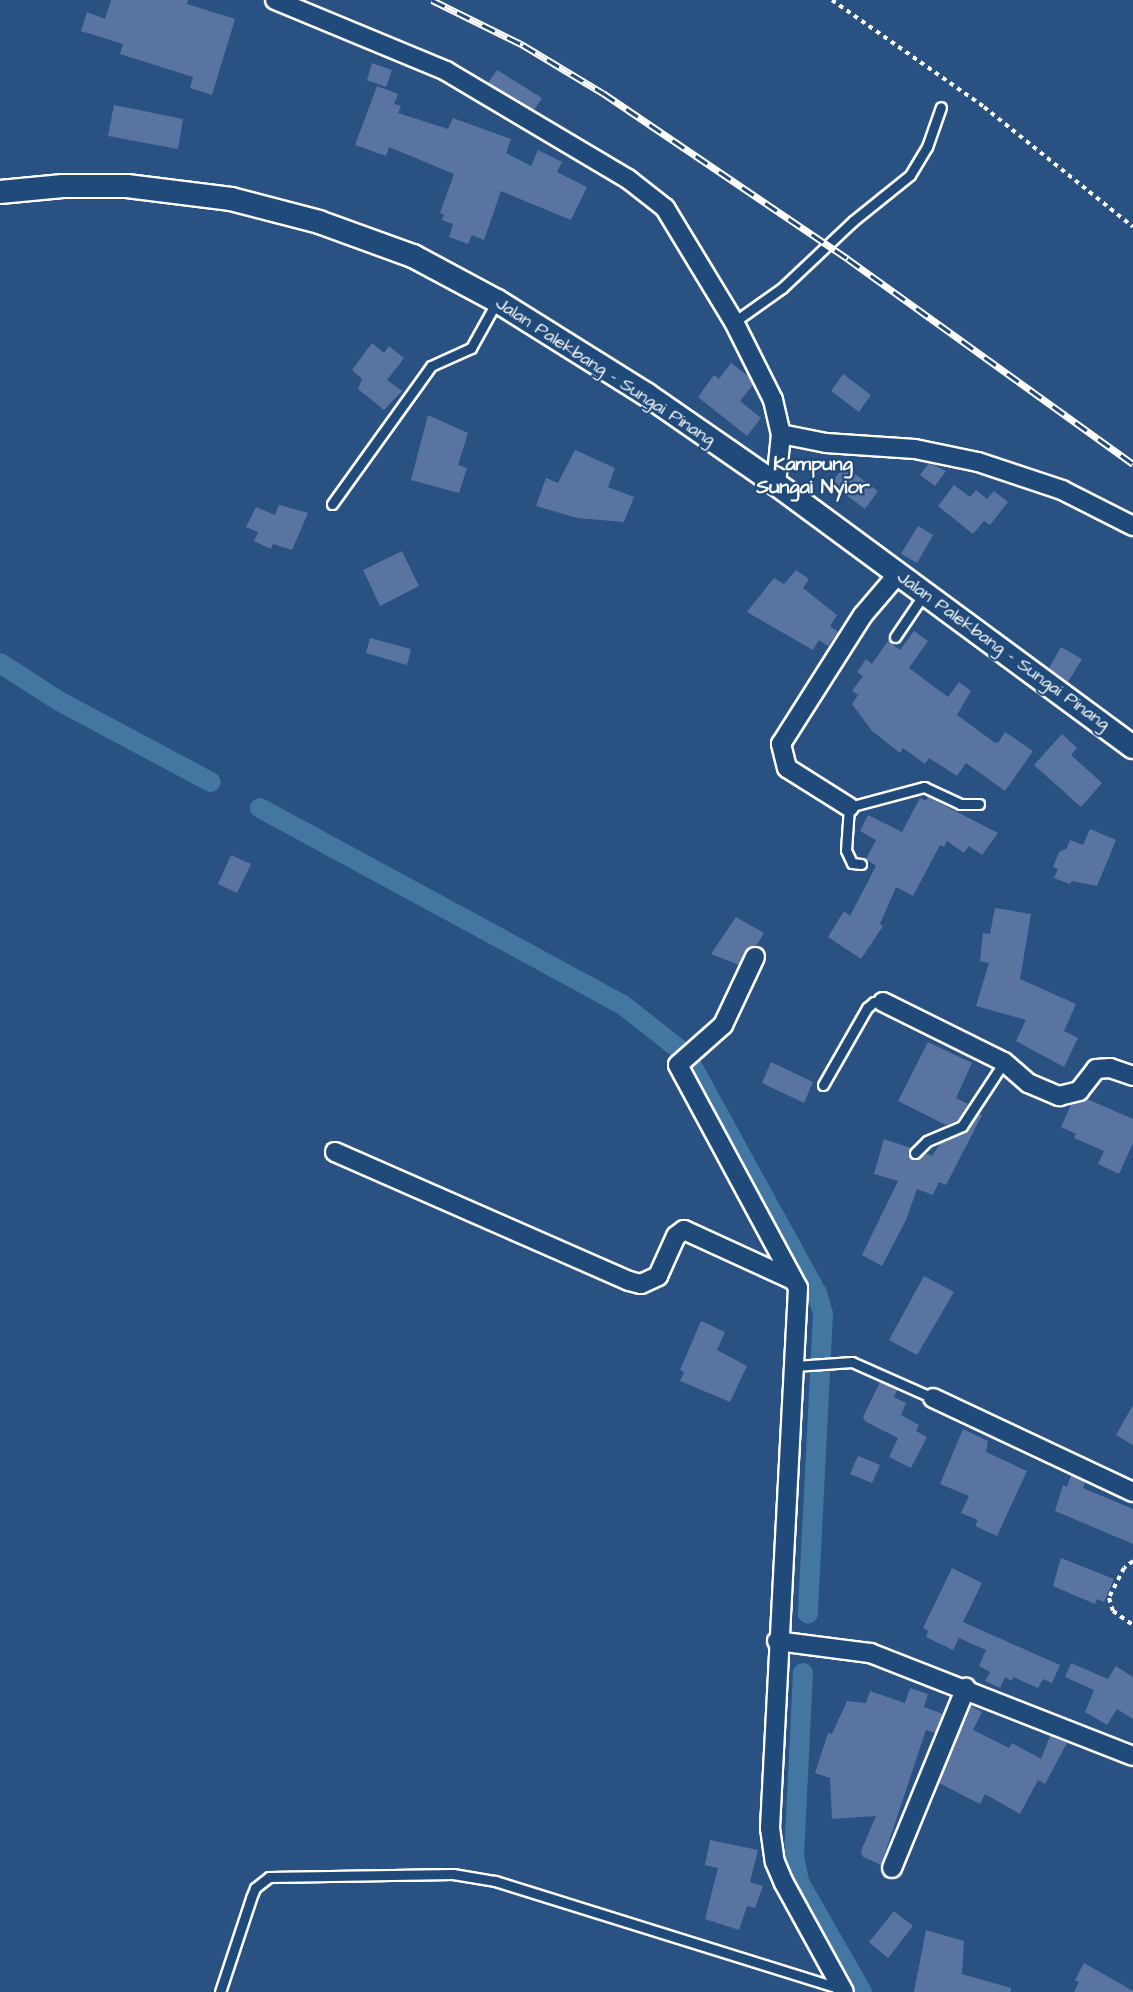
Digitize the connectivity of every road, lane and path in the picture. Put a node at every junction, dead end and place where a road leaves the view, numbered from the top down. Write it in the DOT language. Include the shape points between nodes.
graph roads {
  1 [pos="275,0"];
  2 [pos="832,0"];
  3 [pos="941,107"];
  4 [pos="0,192"];
  5 [pos="1133,227"];
  6 [pos="497,301"];
  7 [pos="734,322"];
  8 [pos="781,434"];
  9 [pos="776,484"];
  10 [pos="332,504"];
  11 [pos="1133,526"];
  12 [pos="898,574"];
  13 [pos="924,594"];
  14 [pos="895,637"];
  15 [pos="1133,747"];
  16 [pos="979,804"];
  17 [pos="849,807"];
  18 [pos="861,864"];
  19 [pos="755,957"];
  20 [pos="883,1002"];
  21 [pos="1004,1062"];
  22 [pos="1133,1076"];
  23 [pos="823,1085"];
  24 [pos="335,1152"];
  25 [pos="915,1153"];
  26 [pos="793,1280"];
  27 [pos="801,1366"];
  28 [pos="933,1398"];
  29 [pos="1133,1492"];
  30 [pos="1133,1561"];
  31 [pos="1133,1624"];
  32 [pos="785,1641"];
  33 [pos="966,1689"];
  34 [pos="1133,1756"];
  35 [pos="892,1868"];
  36 [pos="843,1991"];
  37 [pos="220,1992"];
  1 -- 7 [label="street" via="446,71 628,179 665,208"];
  2 -- 5 [label="path" via="984,107"];
  3 -- 7 [label="lane" via="927,147 910,175 853,221 782,288"];
  4 -- 6 [label="street, Jalan Palekbang - Sungai Pinang" via="63,186 128,186 231,199 370,239 413,256"];
  6 -- 9 [label="street, Jalan Palekbang - Sungai Pinang" via="646,394"];
  6 -- 10 [label="lane" via="471,348 431,366"];
  7 -- 8 [label="street" via="773,400"];
  8 -- 9 [label="street"];
  8 -- 11 [label="street" via="826,443 915,449 978,462 1062,490"];
  9 -- 12 [label="street, Jalan Palekbang - Sungai Pinang"];
  12 -- 13 [label="street, Jalan Palekbang - Sungai Pinang"];
  12 -- 17 [label="street" via="862,615 782,744 787,768"];
  13 -- 14 [label="lane"];
  13 -- 15 [label="street, Jalan Palekbang - Sungai Pinang"];
  16 -- 17 [label="lane" via="960,804 924,787"];
  17 -- 18 [label="lane" via="846,850 852,863"];
  19 -- 26 [label="street" via="723,1025 679,1064"];
  20 -- 21 [label="street"];
  20 -- 23 [label="lane" via="873,1002 867,1008"];
  21 -- 22 [label="street" via="1028,1083 1067,1097 1079,1091 1096,1069 1110,1068"];
  21 -- 25 [label="lane" via="962,1126 927,1141"];
  24 -- 26 [label="street" via="629,1281 651,1282 658,1276 676,1236 684,1230"];
  26 -- 27 [label="street" via="800,1305"];
  27 -- 28 [label="lane" via="852,1362"];
  27 -- 32 [label="street"];
  28 -- 29 [label="street"];
  30 -- 31 [label="path" via="1124,1568 1109,1598 1113,1611"];
  32 -- 33 [label="street" via="843,1647 910,1666"];
  32 -- 36 [label="street" via="772,1846 783,1883"];
  33 -- 34 [label="street"];
  33 -- 35 [label="street"];
  36 -- 37 [label="lane" via="495,1881 453,1874 269,1877 255,1888"];
}
